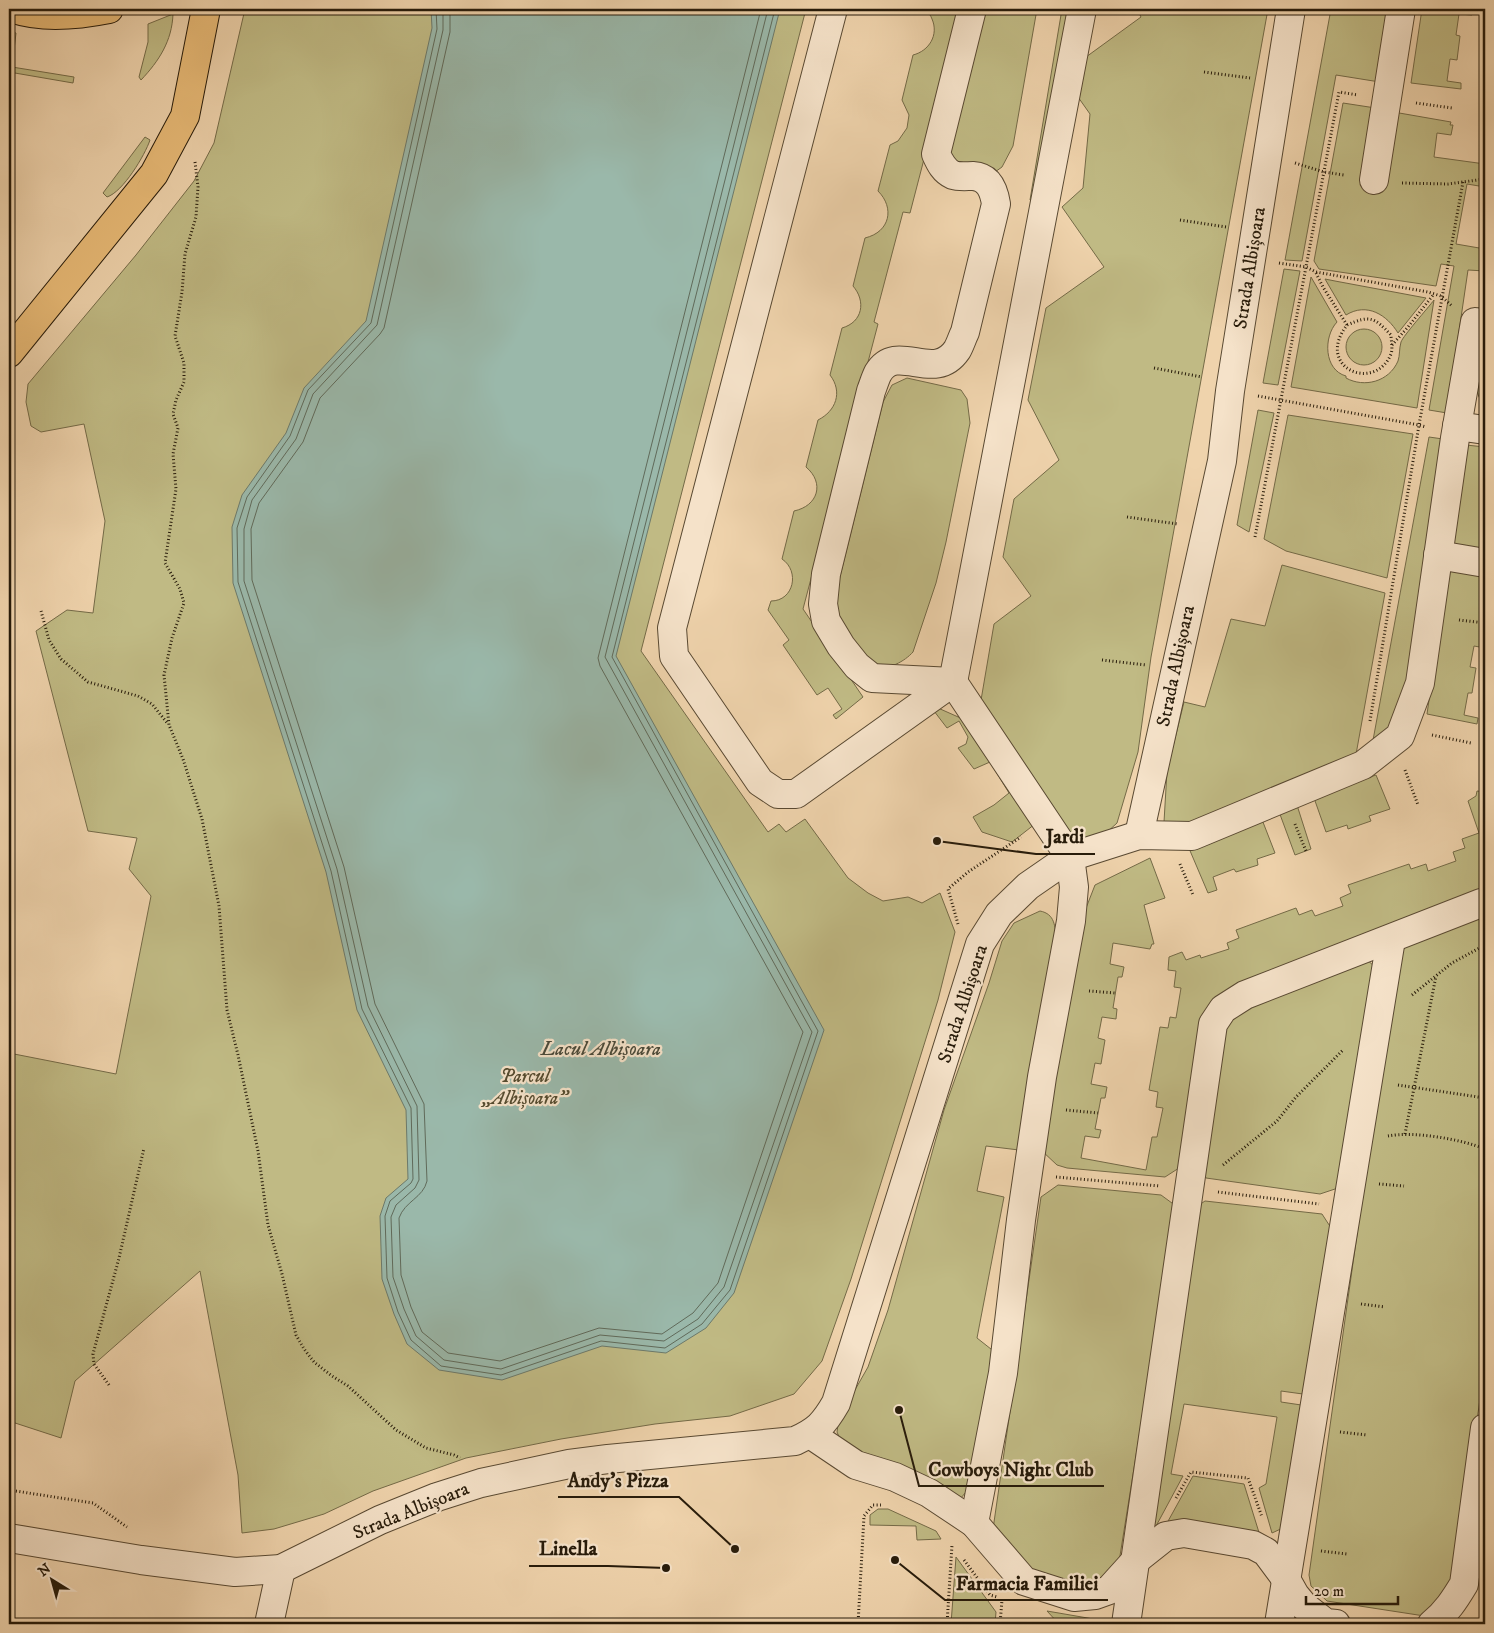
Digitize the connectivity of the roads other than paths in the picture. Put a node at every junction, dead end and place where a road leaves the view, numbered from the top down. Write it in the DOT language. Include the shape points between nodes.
graph roads {
  1 [pos="14,9"];
  2 [pos="109,9"];
  3 [pos="206,9"];
  4 [pos="833,9"];
  5 [pos="972,9"];
  6 [pos="1082,9"];
  7 [pos="1291,9"];
  8 [pos="1402,9"];
  9 [pos="1374,180"];
  10 [pos="1480,323"];
  11 [pos="9,353"];
  12 [pos="1485,430"];
  13 [pos="1456,432"];
  14 [pos="1438,555"];
  15 [pos="1485,563"];
  16 [pos="953,682"];
  17 [pos="1139,836"];
  18 [pos="1070,858"];
  19 [pos="1485,903"];
  20 [pos="1391,939"];
  21 [pos="1485,1428"];
  22 [pos="810,1434"];
  23 [pos="974,1523"];
  24 [pos="9,1538"];
  25 [pos="1137,1559"];
  26 [pos="281,1570"];
  27 [pos="1286,1579"];
  28 [pos="1475,1586"];
  29 [pos="269,1624"];
  30 [pos="1126,1624"];
  31 [pos="1278,1624"];
  32 [pos="1336,1624"];
  33 [pos="1432,1624"];
  1 -- 2 [label="main road" via="27,13 78,15"];
  3 -- 11 [label="main road" via="185,116 154,174"];
  4 -- 16 [label="lane" via="672,628 674,656 760,782 778,794 796,794"];
  5 -- 16 [label="lane" via="936,154 942,167 953,175 977,176 994,191 996,204 965,332 945,362 928,365 898,360 878,372 826,574 823,604 826,621 841,646 856,666 872,678"];
  6 -- 16 [label="lane"];
  7 -- 17 [label="lane, Strada Albișoara" via="1230,386 1222,461"];
  8 -- 9 [label="lane"];
  10 -- 13 [label="lane"];
  12 -- 13 [label="lane"];
  13 -- 14 [label="lane"];
  14 -- 15 [label="lane"];
  14 -- 17 [label="lane" via="1420,683 1398,735 1363,765 1192,836"];
  16 -- 18 [label="lane"];
  17 -- 18 [label="lane, Strada Albișoara"];
  18 -- 22 [label="lane, Strada Albișoara" via="1028,886 999,914 980,944 836,1403 826,1421"];
  18 -- 23 [label="lane" via="1074,887 1071,921 1042,1077 1003,1373"];
  19 -- 20 [label="lane"];
  20 -- 25 [label="lane" via="1245,995 1223,1009 1213,1024"];
  20 -- 27 [label="lane"];
  21 -- 28 [label="lane"];
  22 -- 23 [label="lane" via="856,1465 895,1477"];
  22 -- 26 [label="lane, Strada Albișoara" via="795,1441 569,1464 481,1483 380,1520"];
  23 -- 25 [label="lane" via="1024,1581 1074,1597 1108,1590"];
  24 -- 26 [label="lane" via="235,1572"];
  25 -- 27 [label="lane" via="1166,1536 1184,1533 1253,1545 1266,1552"];
  25 -- 30 [label="lane"];
  26 -- 29 [label="lane"];
  27 -- 31 [label="lane"];
  27 -- 32 [label="lane" via="1304,1606 1326,1623"];
  28 -- 33 [label="lane" via="1455,1599"];
}
